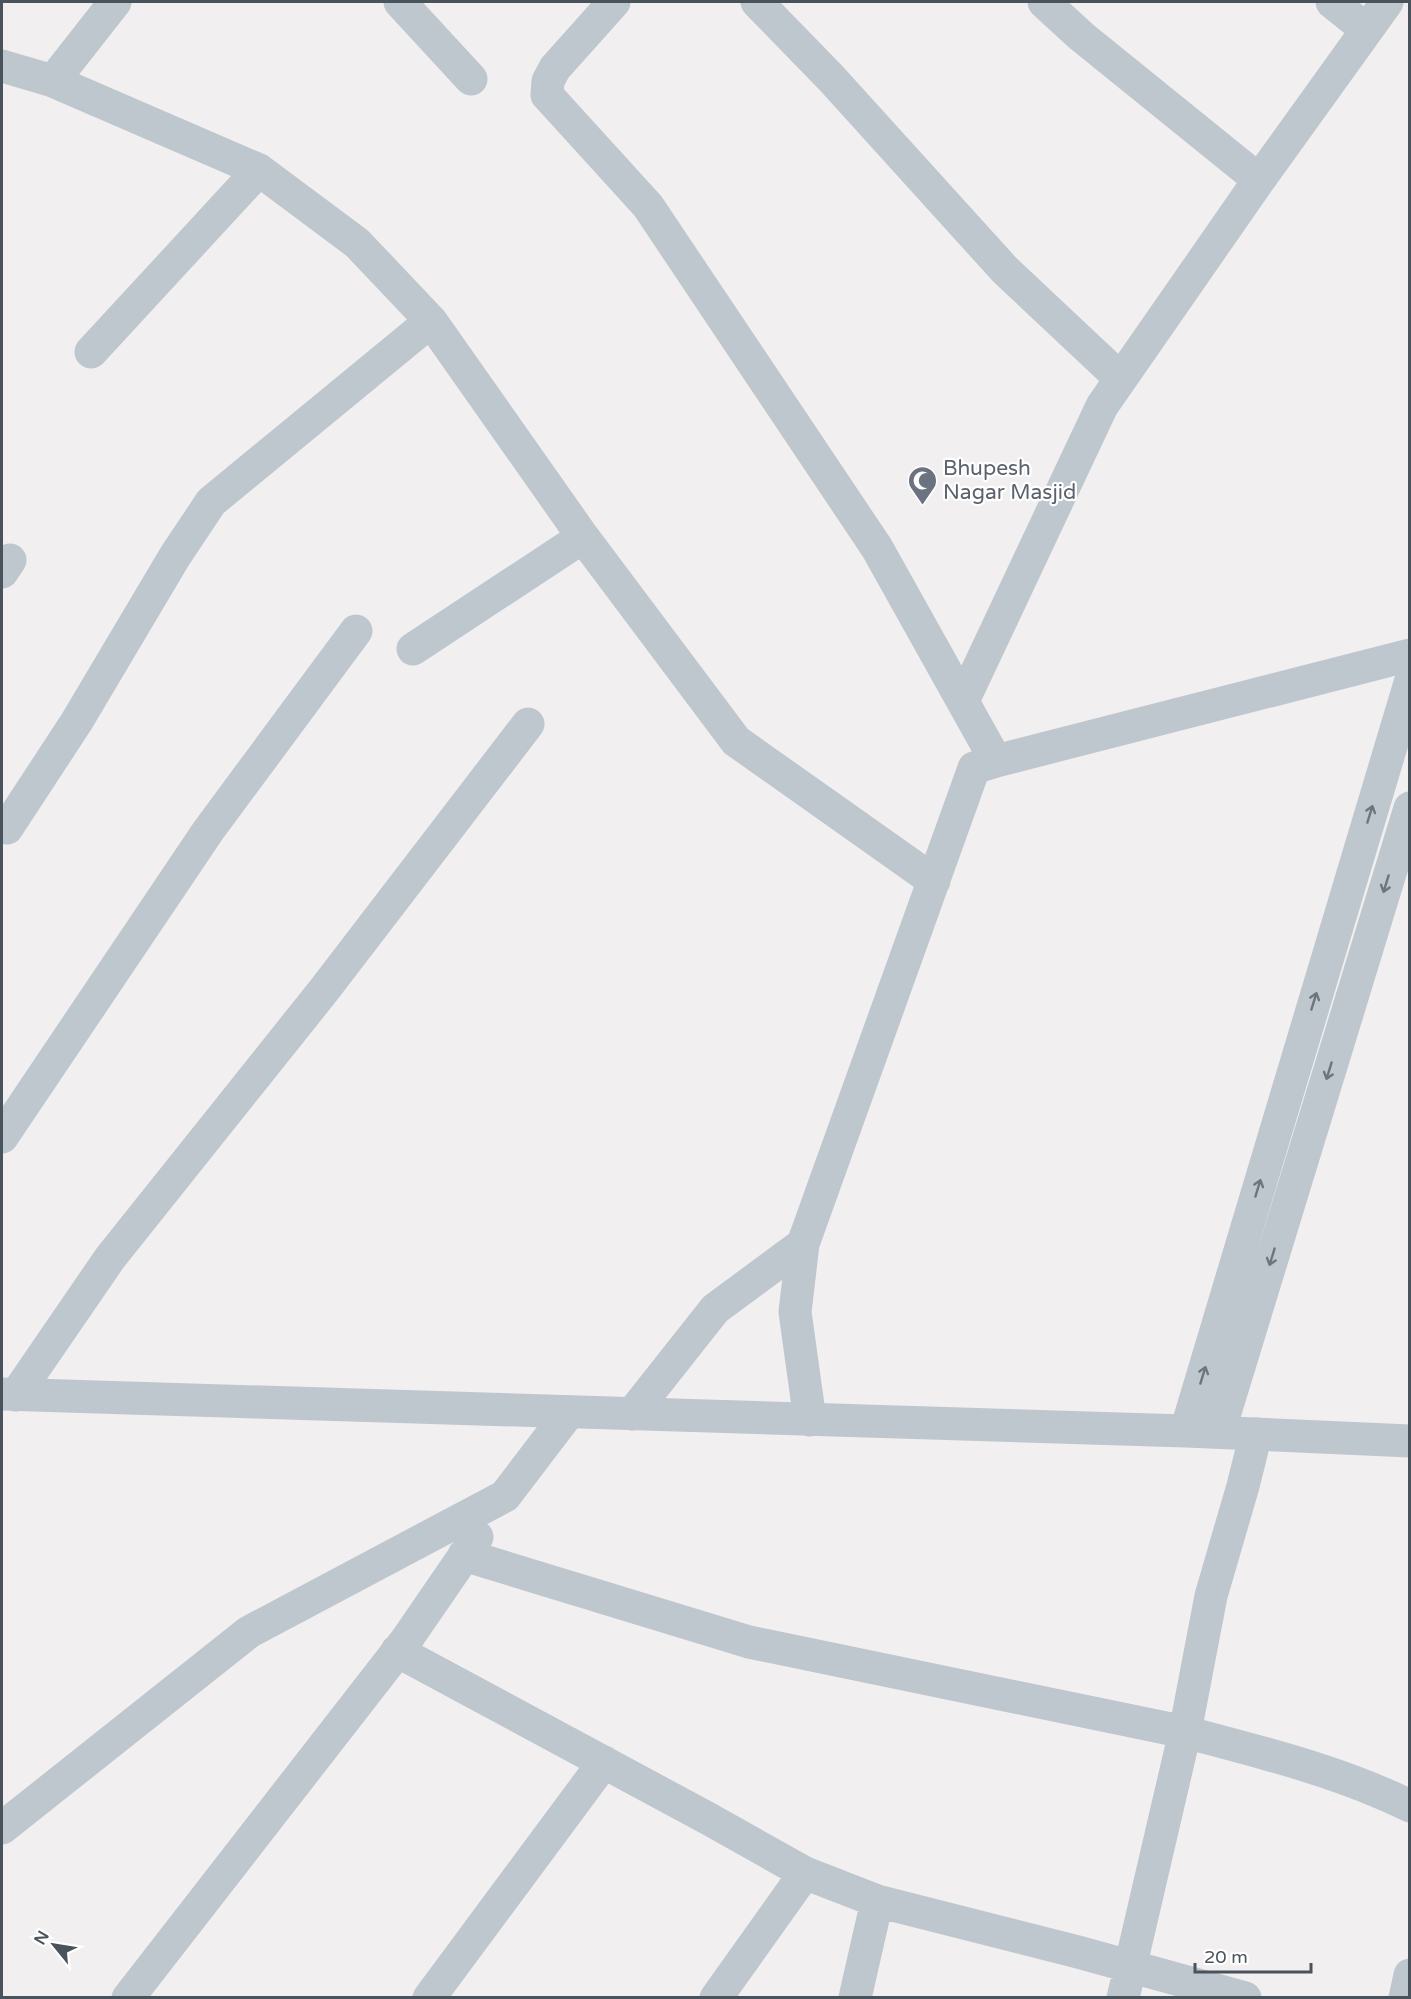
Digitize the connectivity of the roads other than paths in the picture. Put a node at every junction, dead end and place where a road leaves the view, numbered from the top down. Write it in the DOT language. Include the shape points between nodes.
graph roads {
  1 [pos="115,2"];
  2 [pos="400,2"];
  3 [pos="614,2"];
  4 [pos="757,2"];
  5 [pos="1044,2"];
  6 [pos="1332,2"];
  7 [pos="1387,2"];
  8 [pos="1367,30"];
  9 [pos="2,66"];
  10 [pos="471,79"];
  11 [pos="53,81"];
  12 [pos="259,170"];
  13 [pos="1259,180"];
  14 [pos="431,321"];
  15 [pos="91,352"];
  16 [pos="1121,379"];
  17 [pos="583,537"];
  18 [pos="356,631"];
  19 [pos="412,649"];
  20 [pos="1410,655"];
  21 [pos="1410,683"];
  22 [pos="963,701"];
  23 [pos="528,724"];
  24 [pos="996,761"];
  25 [pos="1410,808"];
  26 [pos="3,829"];
  27 [pos="934,881"];
  28 [pos="2,1137"];
  29 [pos="803,1244"];
  30 [pos="9,1394"];
  31 [pos="569,1412"];
  32 [pos="632,1414"];
  33 [pos="810,1420"];
  34 [pos="1186,1431"];
  35 [pos="1219,1432"];
  36 [pos="1256,1434"];
  37 [pos="1407,1443"];
  38 [pos="506,1496"];
  39 [pos="464,1556"];
  40 [pos="397,1651"];
  41 [pos="1185,1732"];
  42 [pos="604,1762"];
  43 [pos="1410,1806"];
  44 [pos="2,1828"];
  45 [pos="805,1873"];
  46 [pos="877,1902"];
  47 [pos="1130,1966"];
  48 [pos="1410,1975"];
  49 [pos="128,1998"];
  50 [pos="429,1998"];
  51 [pos="716,1998"];
  52 [pos="855,1998"];
  53 [pos="1123,1998"];
  54 [pos="1245,1998"];
  55 [pos="1405,1998"];
  1 -- 11 [label="street"];
  2 -- 10 [label="street"];
  3 -- 22 [label="street" via="555,68 548,81 548,95 648,206 877,548"];
  4 -- 16 [label="street" via="1005,270"];
  5 -- 13 [label="street"];
  6 -- 8 [label="street"];
  7 -- 8 [label="street"];
  8 -- 13 [label="street"];
  9 -- 11 [label="street"];
  11 -- 12 [label="street"];
  12 -- 14 [label="street" via="357,243"];
  12 -- 15 [label="street"];
  13 -- 16 [label="street"];
  14 -- 17 [label="street"];
  14 -- 26 [label="street" via="211,502 77,721"];
  16 -- 22 [label="street" via="1102,406"];
  17 -- 19 [label="street"];
  17 -- 27 [label="street" via="736,741"];
  18 -- 28 [label="street" via="208,831"];
  20 -- 24 [label="street"];
  34 -- 21 [label="street, one-way"];
  22 -- 24 [label="street"];
  23 -- 30 [label="street" via="324,990 110,1258"];
  24 -- 27 [label="street" via="974,768"];
  25 -- 35 [label="street, one-way"];
  27 -- 29 [label="street"];
  29 -- 32 [label="street" via="715,1309"];
  29 -- 33 [label="street" via="795,1312"];
  30 -- 31 [label="street"];
  31 -- 32 [label="street"];
  31 -- 38 [label="street"];
  32 -- 33 [label="street"];
  33 -- 34 [label="street"];
  34 -- 35 [label="street"];
  35 -- 36 [label="street"];
  36 -- 37 [label="street"];
  36 -- 41 [label="street" via="1211,1596"];
  38 -- 39 [label="street"];
  38 -- 44 [label="street" via="249,1632"];
  39 -- 40 [label="street"];
  39 -- 41 [label="street" via="748,1642"];
  40 -- 42 [label="street"];
  40 -- 49 [label="street"];
  41 -- 43 [label="street" via="1278,1757"];
  41 -- 47 [label="street"];
  42 -- 45 [label="street"];
  42 -- 50 [label="street"];
  45 -- 46 [label="street"];
  45 -- 51 [label="street"];
  46 -- 47 [label="street"];
  46 -- 52 [label="street"];
  47 -- 53 [label="street"];
  47 -- 54 [label="street"];
  48 -- 55 [label="street"];
}
